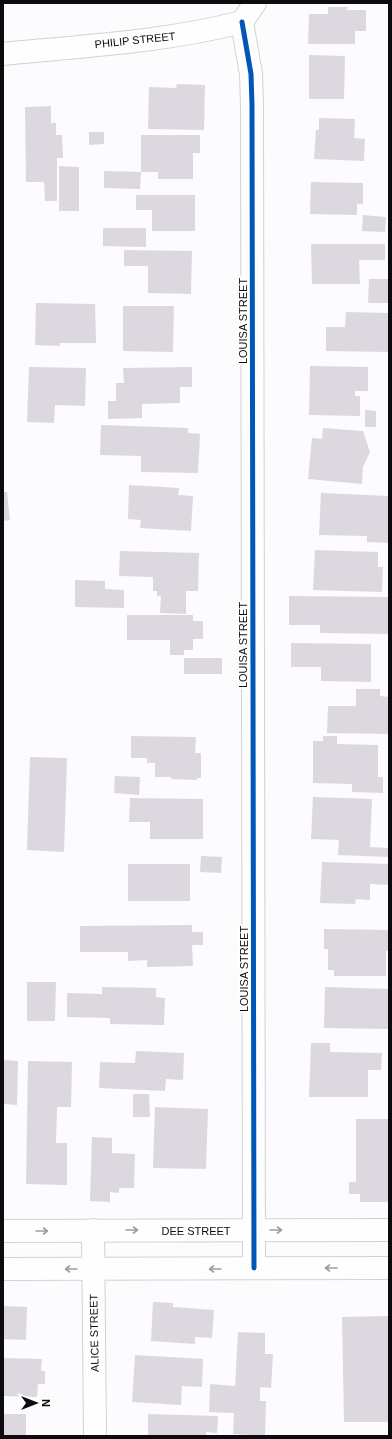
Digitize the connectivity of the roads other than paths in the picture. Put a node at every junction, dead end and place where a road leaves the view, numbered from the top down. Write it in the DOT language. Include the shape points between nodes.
graph roads {
  1 [pos="255,3"];
  2 [pos="242,22"];
  3 [pos="3,54"];
  4 [pos="93,1230"];
  5 [pos="389,1230"];
  6 [pos="3,1231"];
  7 [pos="253,1231"];
  8 [pos="254,1268"];
  9 [pos="389,1268"];
  10 [pos="3,1269"];
  11 [pos="93,1269"];
  12 [pos="95,1436"];
  1 -- 2 [label="street"];
  2 -- 3 [label="street, PHILIP STREET" via="213,30 161,38"];
  2 -- 7 [label="street, LOUISA STREET" via="251,74 252,105"];
  6 -- 4 [label="street, DEE STREET, one-way"];
  4 -- 7 [label="street, DEE STREET, one-way"];
  4 -- 11 [label="street, ALICE STREET"];
  7 -- 5 [label="street, DEE STREET, one-way"];
  7 -- 8 [label="street, LOUISA STREET"];
  9 -- 8 [label="street, one-way"];
  8 -- 11 [label="street, one-way"];
  11 -- 10 [label="street, one-way"];
  11 -- 12 [label="street, ALICE STREET"];
}
